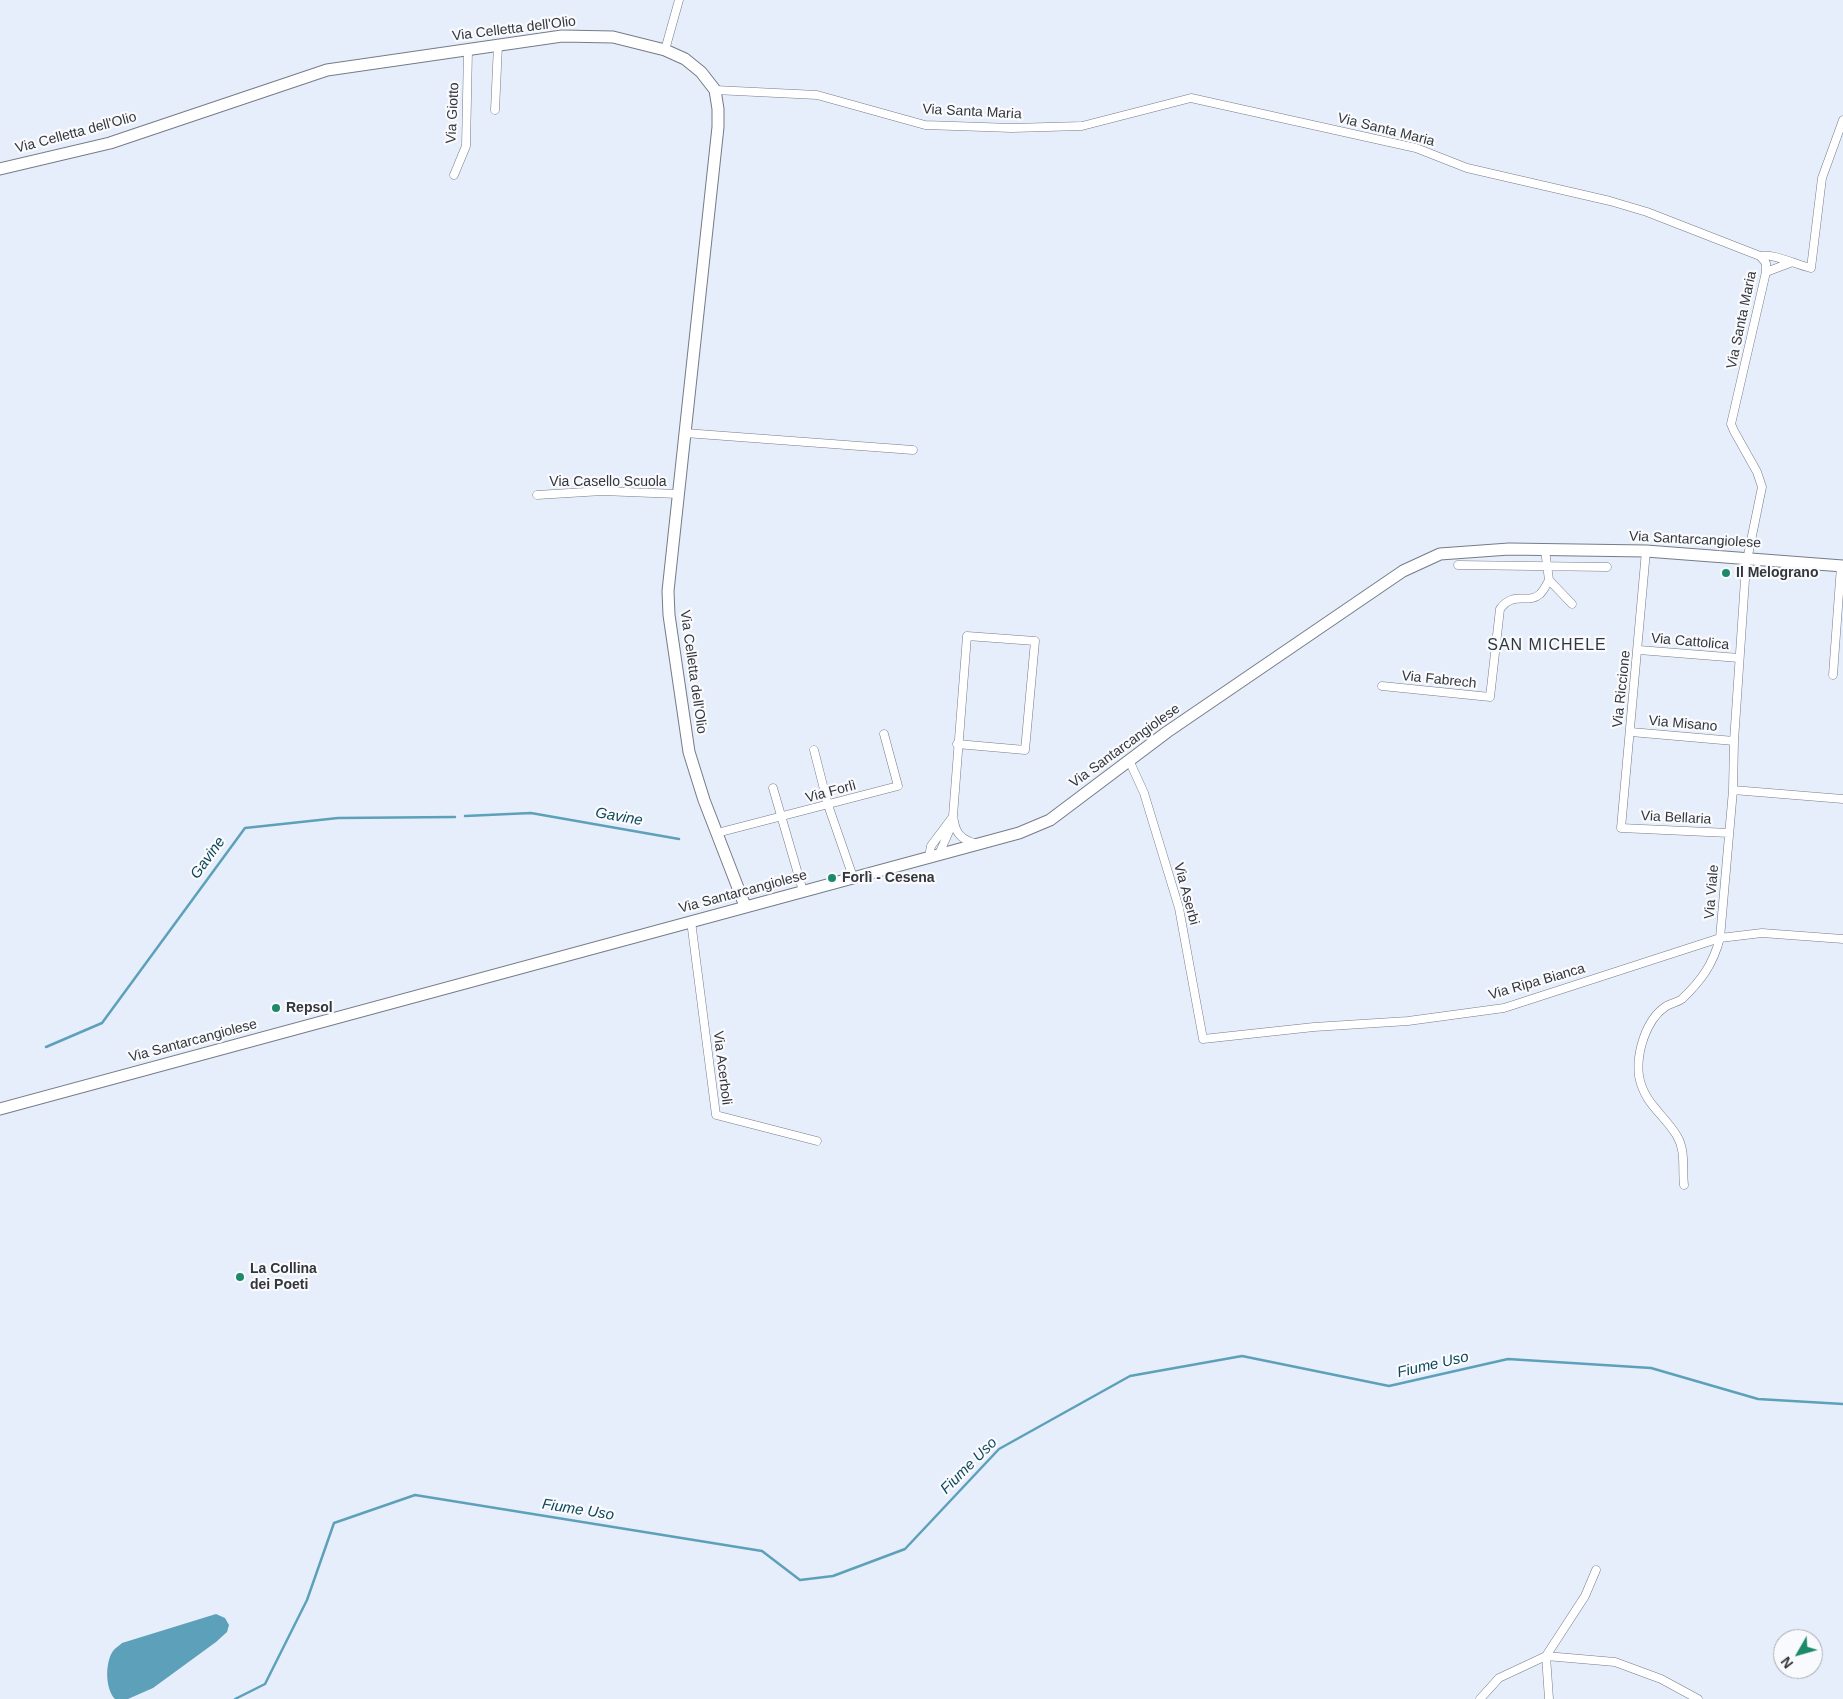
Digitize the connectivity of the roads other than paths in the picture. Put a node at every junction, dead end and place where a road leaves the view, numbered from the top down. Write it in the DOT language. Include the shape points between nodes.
graph roads {
  1 [pos="679,0"];
  2 [pos="498,46"];
  3 [pos="468,50"];
  4 [pos="665,50"];
  5 [pos="714,90"];
  6 [pos="495,110"];
  7 [pos="1843,120"];
  8 [pos="0,169"];
  9 [pos="454,175"];
  10 [pos="1760,256"];
  11 [pos="1790,263"];
  12 [pos="1766,272"];
  13 [pos="685,433"];
  14 [pos="914,450"];
  15 [pos="678,494"];
  16 [pos="537,495"];
  17 [pos="1545,550"];
  18 [pos="1646,552"];
  19 [pos="1747,558"];
  20 [pos="1458,565"];
  21 [pos="1546,566"];
  22 [pos="1607,566"];
  23 [pos="1842,566"];
  24 [pos="1549,580"];
  25 [pos="1572,604"];
  26 [pos="1639,650"];
  27 [pos="1740,658"];
  28 [pos="1833,675"];
  29 [pos="1382,686"];
  30 [pos="1630,732"];
  31 [pos="884,734"];
  32 [pos="1734,741"];
  33 [pos="957,744"];
  34 [pos="814,750"];
  35 [pos="1129,760"];
  36 [pos="773,788"];
  37 [pos="1733,790"];
  38 [pos="1843,799"];
  39 [pos="828,805"];
  40 [pos="953,816"];
  41 [pos="782,818"];
  42 [pos="1621,828"];
  43 [pos="717,833"];
  44 [pos="1729,833"];
  45 [pos="979,845"];
  46 [pos="934,855"];
  47 [pos="853,878"];
  48 [pos="803,891"];
  49 [pos="745,906"];
  50 [pos="691,921"];
  51 [pos="1720,938"];
  52 [pos="1843,939"];
  53 [pos="1203,1039"];
  54 [pos="0,1109"];
  55 [pos="817,1140"];
  56 [pos="1684,1185"];
  57 [pos="1596,1570"];
  58 [pos="1546,1656"];
  59 [pos="1480,1699"];
  60 [pos="1548,1699"];
  61 [pos="1698,1699"];
  1 -- 4 [label="street"];
  2 -- 3 [label="main road, Via Celletta dell'Olio"];
  2 -- 4 [label="main road, Via Celletta dell'Olio" via="562,36 587,36 613,37"];
  2 -- 6 [label="street"];
  3 -- 8 [label="main road, Via Celletta dell'Olio" via="326,70 110,143"];
  3 -- 9 [label="street, Via Giotto" via="466,146"];
  4 -- 5 [label="main road, Via Celletta dell'Olio" via="694,65"];
  5 -- 10 [label="street, Via Santa Maria" via="817,95 925,125 1012,128 1082,126 1191,98 1416,148 1467,168 1610,201"];
  5 -- 13 [label="main road, Via Celletta dell'Olio" via="718,127"];
  7 -- 11 [label="street" via="1822,178 1811,268"];
  10 -- 11 [label="street" via="1775,256"];
  10 -- 12 [label="street, Via Santa Maria" via="1766,263"];
  11 -- 12 [label="street"];
  12 -- 19 [label="street, Via Santa Maria" via="1732,424 1762,487"];
  13 -- 14 [label="street"];
  13 -- 15 [label="main road, Via Celletta dell'Olio"];
  15 -- 16 [label="street, Via Casello Scuola" via="602,492"];
  15 -- 43 [label="main road, Via Celletta dell'Olio" via="668,591 669,615 689,752"];
  17 -- 18 [label="main road, Via Santarcangiolese"];
  17 -- 21 [label="street"];
  17 -- 35 [label="main road, Via Santarcangiolese" via="1453,551 1428,558 1380,587"];
  18 -- 19 [label="main road, Via Santarcangiolese"];
  18 -- 26 [label="street, Via Riccione"];
  19 -- 23 [label="main road, Via Santarcangiolese"];
  19 -- 27 [label="street, Via Viale"];
  20 -- 21 [label="street"];
  21 -- 22 [label="street"];
  21 -- 24 [label="street"];
  23 -- 28 [label="street"];
  24 -- 25 [label="street"];
  24 -- 29 [label="street, Via Fabrech" via="1540,594 1514,598 1506,601 1500,609 1490,698"];
  26 -- 27 [label="street, Via Cattolica"];
  26 -- 30 [label="street, Via Riccione"];
  27 -- 32 [label="street, Via Viale"];
  30 -- 32 [label="street, Via Misano"];
  30 -- 42 [label="street, Via Riccione"];
  31 -- 39 [label="street, Via Forlì" via="898,786"];
  32 -- 37 [label="street, Via Viale"];
  33 -- 33 [label="street" via="966,636 1035,641 1025,750"];
  33 -- 40 [label="street"];
  34 -- 39 [label="street"];
  35 -- 45 [label="main road, Via Santarcangiolese" via="1050,820"];
  35 -- 53 [label="street, Via Aserbi" via="1144,793 1180,908"];
  36 -- 41 [label="street"];
  37 -- 38 [label="street"];
  37 -- 44 [label="street, Via Viale"];
  39 -- 41 [label="street, Via Forlì"];
  39 -- 47 [label="street"];
  40 -- 45 [label="street" via="958,835"];
  40 -- 46 [label="street" via="951,827"];
  41 -- 43 [label="street, Via Forlì"];
  41 -- 48 [label="street"];
  42 -- 44 [label="street, Via Bellaria"];
  43 -- 49 [label="main road, Via Celletta dell'Olio"];
  44 -- 51 [label="street, Via Viale"];
  45 -- 46 [label="main road, Via Santarcangiolese"];
  46 -- 47 [label="main road, Via Santarcangiolese"];
  47 -- 48 [label="main road, Via Santarcangiolese"];
  48 -- 49 [label="main road, Via Santarcangiolese"];
  49 -- 50 [label="main road, Via Santarcangiolese"];
  50 -- 54 [label="main road, Via Santarcangiolese"];
  50 -- 55 [label="street, Via Acerboli" via="716,1115"];
  51 -- 52 [label="street, Via Ripa Bianca" via="1762,933"];
  51 -- 53 [label="street, Via Ripa Bianca" via="1504,1008 1408,1021"];
  51 -- 56 [label="street, Via Viale" via="1715,959 1696,985 1680,1001 1666,1006 1652,1018 1641,1049 1639,1075 1647,1100 1678,1137 1683,1154"];
  57 -- 58 [label="street" via="1585,1596"];
  58 -- 59 [label="street" via="1499,1678"];
  58 -- 60 [label="street"];
  58 -- 61 [label="street" via="1616,1662 1661,1679"];
}
